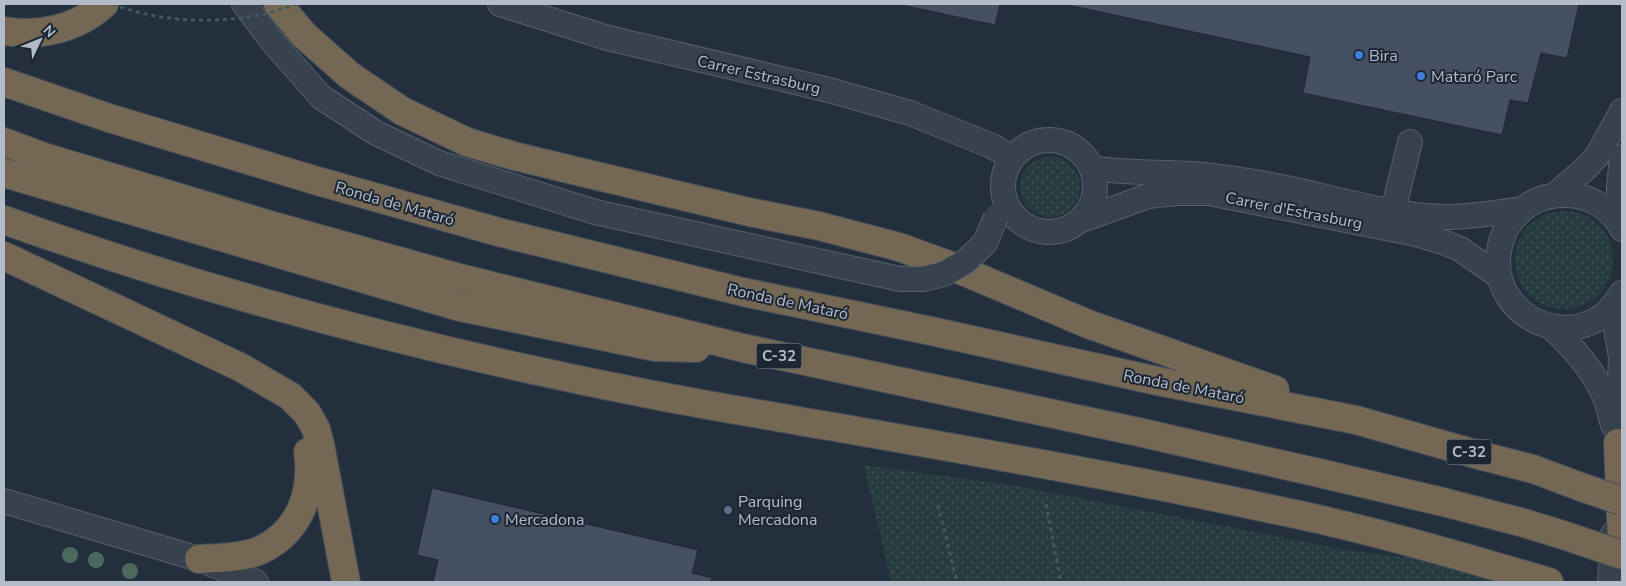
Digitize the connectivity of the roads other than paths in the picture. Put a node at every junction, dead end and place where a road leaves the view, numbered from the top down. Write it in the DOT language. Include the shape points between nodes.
graph roads {
  1 [pos="73,4"];
  2 [pos="104,4"];
  3 [pos="244,4"];
  4 [pos="278,4"];
  5 [pos="500,4"];
  6 [pos="557,13"];
  7 [pos="4,15"];
  8 [pos="4,31"];
  9 [pos="4,82"];
  10 [pos="1622,112"];
  11 [pos="4,142"];
  12 [pos="1410,142"];
  13 [pos="1622,157"];
  14 [pos="1012,158"];
  15 [pos="1092,168"];
  16 [pos="4,172"];
  17 [pos="1556,194"];
  18 [pos="1001,209"];
  19 [pos="1522,209"];
  20 [pos="1393,211"];
  21 [pos="4,220"];
  22 [pos="1082,220"];
  23 [pos="1621,226"];
  24 [pos="4,256"];
  25 [pos="1499,276"];
  26 [pos="1618,299"];
  27 [pos="1551,327"];
  28 [pos="176,336"];
  29 [pos="743,348"];
  30 [pos="1356,420"];
  31 [pos="1618,444"];
  32 [pos="4,501"];
  33 [pos="1622,501"];
  34 [pos="1622,543"];
  35 [pos="1622,555"];
  36 [pos="199,559"];
  37 [pos="256,582"];
  38 [pos="346,582"];
  39 [pos="1549,582"];
  40 [pos="1610,582"];
  1 -- 7 [label="highway" via="52,14"];
  2 -- 8 [label="highway" via="83,19 60,28 38,32"];
  3 -- 18 [label="street, bridge" via="320,97 376,133 439,163 595,212 900,279 924,279 944,274 965,262 985,243"];
  4 -- 30 [label="highway" via="304,35 349,75 402,111 467,142 514,156 899,247 1088,324"];
  5 -- 6 [label="street, Carrer Estrasburg"];
  6 -- 14 [label="street, Carrer Estrasburg" via="608,38 829,90 910,113 992,146"];
  9 -- 30 [label="highway, Ronda de Mataró / C-32" via="109,118 502,233 743,292"];
  10 -- 17 [label="street" via="1597,156"];
  11 -- 29 [label="highway, C-32" via="44,157 298,233 456,277"];
  12 -- 20 [label="street"];
  13 -- 23 [label="street" via="1619,187"];
  14 -- 15 [label="street" via="1024,147 1039,141 1055,140 1084,154"];
  14 -- 18 [label="street" via="1004,178"];
  15 -- 20 [label="street" via="1250,181"];
  15 -- 22 [label="street" via="1096,186 1092,204"];
  16 -- 29 [label="highway" via="460,307 655,347"];
  17 -- 19 [label="street" via="1538,199"];
  17 -- 23 [label="street" via="1591,200 1607,210"];
  18 -- 22 [label="street" via="1030,228 1048,233 1066,230"];
  19 -- 20 [label="street" via="1471,217"];
  19 -- 25 [label="street" via="1506,228 1498,251"];
  21 -- 39 [label="highway" via="240,296 483,359 661,397 1274,509 1454,554"];
  22 -- 25 [label="street, Carrer d'Estrasburg" via="1148,196 1208,194 1416,234 1460,249"];
  24 -- 28 [label="highway"];
  25 -- 27 [label="street" via="1503,288 1518,309"];
  26 -- 27 [label="street" via="1592,322 1565,328"];
  26 -- 31 [label="street" via="1617,335 1621,357"];
  27 -- 31 [label="street" via="1592,372 1604,396"];
  28 -- 36 [label="highway" via="192,358 290,410 307,444 311,468 303,506 286,532 255,552"];
  28 -- 38 [label="highway" via="265,381 290,396 307,413 320,444"];
  29 -- 35 [label="highway, C-32, bridge" via="1296,467 1524,523"];
  30 -- 33 [label="highway, Ronda de Mataró / C-32, bridge" via="1533,469"];
  31 -- 34 [label="highway"];
  31 -- 40 [label="street"];
  32 -- 36 [label="street"];
  36 -- 37 [label="street"];
}
